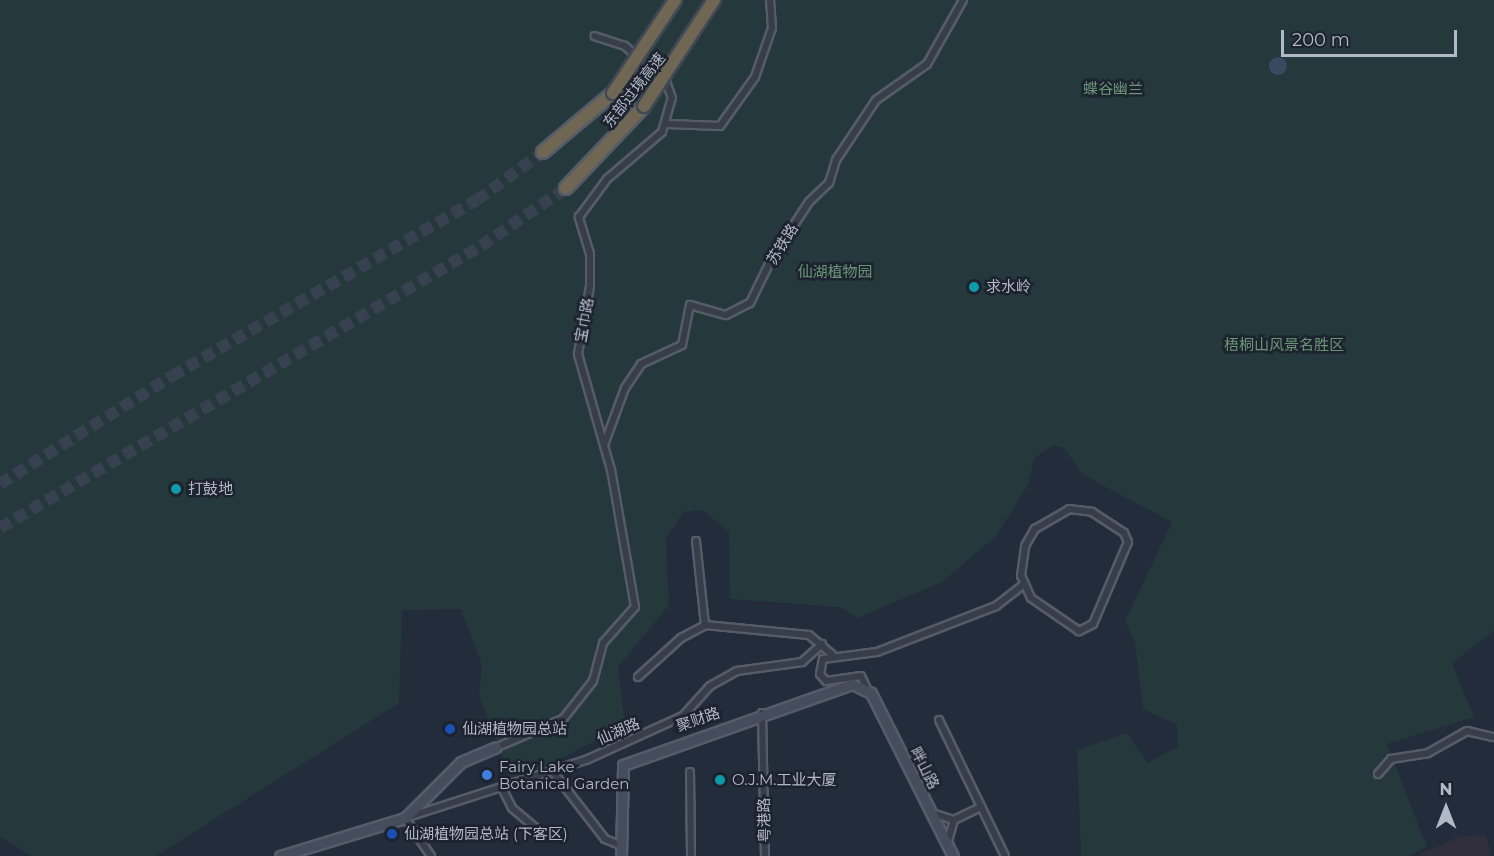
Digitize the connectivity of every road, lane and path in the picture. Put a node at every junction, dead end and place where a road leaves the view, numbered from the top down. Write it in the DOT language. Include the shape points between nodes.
graph roads {
  1 [pos="675,0"];
  2 [pos="714,0"];
  3 [pos="770,0"];
  4 [pos="963,0"];
  5 [pos="595,36"];
  6 [pos="668,124"];
  7 [pos="543,152"];
  8 [pos="566,188"];
  9 [pos="604,446"];
  10 [pos="696,541"];
  11 [pos="1023,585"];
  12 [pos="705,625"];
  13 [pos="822,644"];
  14 [pos="833,655"];
  15 [pos="638,677"];
  16 [pos="869,691"];
  17 [pos="762,713"];
  18 [pos="939,720"];
  19 [pos="1494,737"];
  20 [pos="499,746"];
  21 [pos="553,772"];
  22 [pos="690,772"];
  23 [pos="1378,774"];
  24 [pos="503,790"];
  25 [pos="981,807"];
  26 [pos="932,813"];
  27 [pos="405,818"];
  28 [pos="954,820"];
  29 [pos="537,829"];
  30 [pos="947,844"];
  31 [pos="620,845"];
  32 [pos="303,853"];
  33 [pos="280,856"];
  34 [pos="430,856"];
  35 [pos="621,856"];
  36 [pos="691,856"];
  37 [pos="765,856"];
  38 [pos="953,856"];
  39 [pos="1005,856"];
  1 -- 7 [label="highway, 东部过境高速, bridge" via="613,93"];
  2 -- 8 [label="highway, 东部过境高速, bridge" via="644,106"];
  3 -- 6 [label="street" via="772,28 755,77 720,126"];
  4 -- 9 [label="street, 苏铁路" via="927,64 876,100 836,160 829,183 809,201 771,260 750,303 726,315 690,305 682,345 641,364 625,387"];
  5 -- 6 [label="street" via="625,46 667,84 672,98"];
  6 -- 9 [label="street, 宝巾路" via="607,179 579,217 590,254 590,286 578,354"];
  9 -- 20 [label="street, 宝巾路" via="635,607 603,643 593,681 563,719"];
  10 -- 12 [label="street"];
  11 -- 11 [label="street" via="1025,546 1050,516 1085,509 1126,535 1126,549 1088,629 1068,627 1031,598"];
  11 -- 14 [label="street" via="996,606 877,652"];
  12 -- 13 [label="street" via="781,630"];
  12 -- 15 [label="street" via="681,638"];
  13 -- 14 [label="street"];
  13 -- 21 [label="street, 仙湖路" via="802,662 737,672 710,686 673,722"];
  14 -- 16 [label="street" via="820,664 823,679 861,676"];
  16 -- 17 [label="street, 聚财路" via="852,684"];
  16 -- 26 [label="street, 畔山路"];
  17 -- 31 [label="street, 聚财路" via="623,765"];
  17 -- 37 [label="street, 粤港路"];
  18 -- 25 [label="street"];
  19 -- 23 [label="street" via="1467,731 1428,753 1391,759"];
  20 -- 27 [label="street, 仙湖路" via="461,762"];
  21 -- 24 [label="street, 仙湖路"];
  21 -- 31 [label="street" via="605,839"];
  22 -- 36 [label="street"];
  24 -- 27 [label="street, 仙湖路"];
  24 -- 29 [label="street" via="512,808"];
  25 -- 28 [label="street"];
  25 -- 39 [label="street"];
  26 -- 28 [label="street"];
  26 -- 30 [label="street, 畔山路"];
  27 -- 32 [label="street, 仙湖路"];
  27 -- 34 [label="street"];
  28 -- 30 [label="street"];
  30 -- 38 [label="street, 畔山路"];
  31 -- 35 [label="street, 聚财路"];
  32 -- 33 [label="street, 仙湖路"];
}
